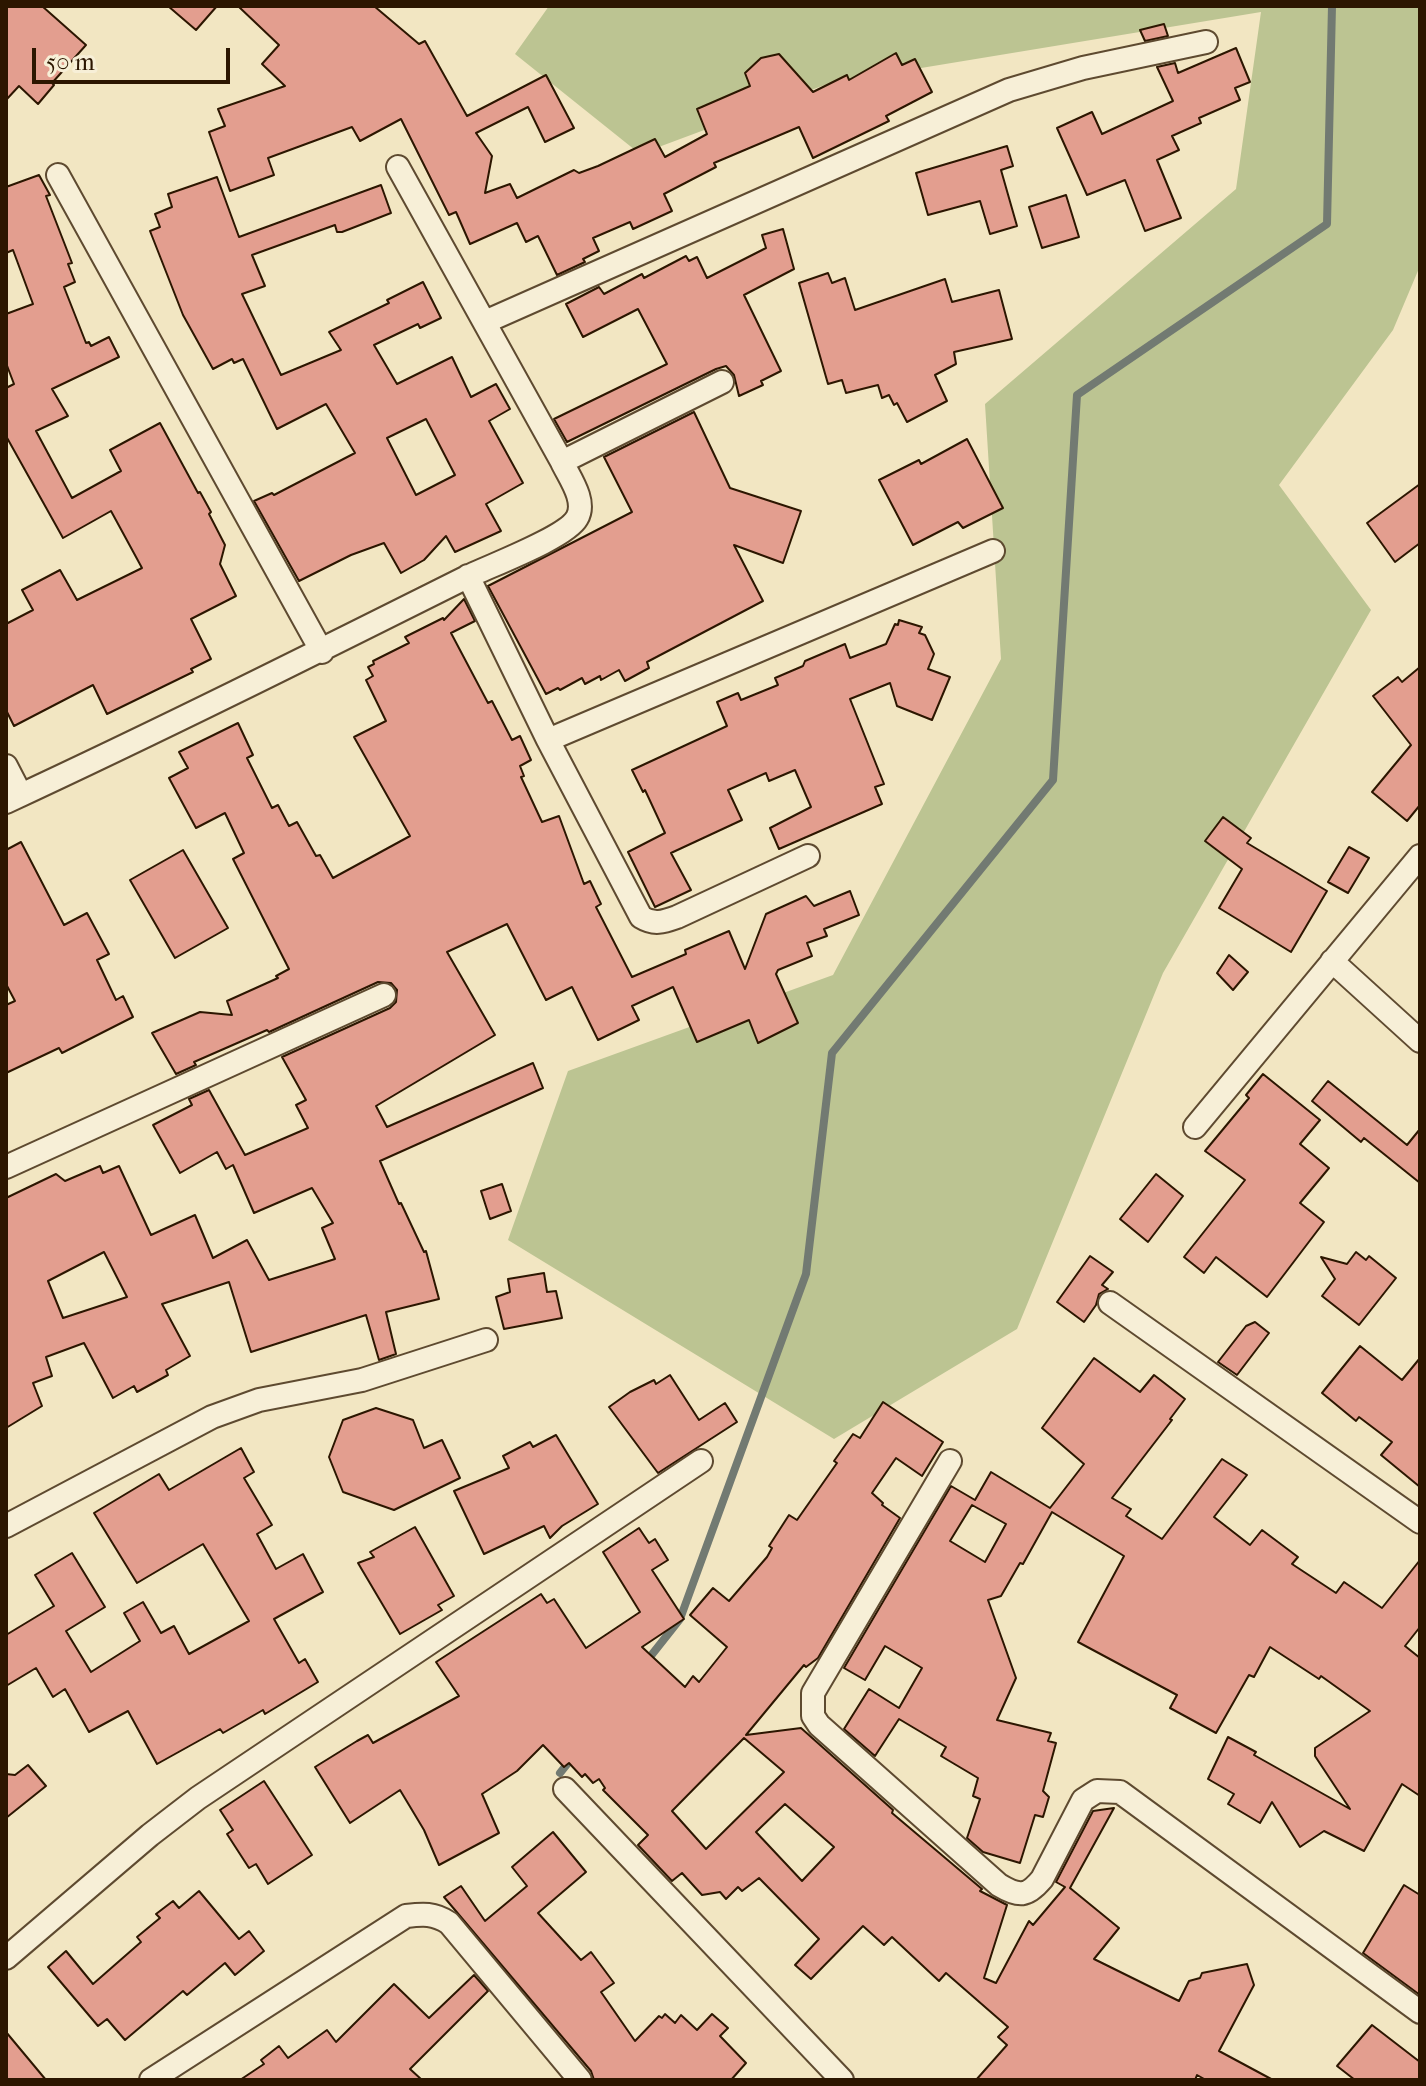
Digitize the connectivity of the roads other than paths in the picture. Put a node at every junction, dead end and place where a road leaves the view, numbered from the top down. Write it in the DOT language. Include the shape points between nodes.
graph roads {
  1 [pos="1206,42"];
  2 [pos="398,167"];
  3 [pos="58,175"];
  4 [pos="485,322"];
  5 [pos="722,382"];
  6 [pos="562,462"];
  7 [pos="993,551"];
  8 [pos="468,576"];
  9 [pos="322,652"];
  10 [pos="548,740"];
  11 [pos="6,766"];
  12 [pos="14,798"];
  13 [pos="808,856"];
  14 [pos="1420,856"];
  15 [pos="1332,961"];
  16 [pos="384,995"];
  17 [pos="1420,1041"];
  18 [pos="1195,1127"];
  19 [pos="6,1167"];
  20 [pos="1110,1303"];
  21 [pos="486,1340"];
  22 [pos="701,1461"];
  23 [pos="950,1461"];
  24 [pos="1420,1522"];
  25 [pos="6,1526"];
  26 [pos="565,1789"];
  27 [pos="6,1958"];
  28 [pos="1420,2012"];
  29 [pos="151,2080"];
  30 [pos="580,2080"];
  31 [pos="842,2080"];
  1 -- 4 [label="street" via="1009,90"];
  2 -- 4 [label="street"];
  3 -- 9 [label="street"];
  4 -- 6 [label="street"];
  5 -- 6 [label="street"];
  6 -- 8 [label="street" via="580,504 576,521"];
  7 -- 10 [label="street"];
  8 -- 9 [label="street"];
  8 -- 10 [label="street"];
  9 -- 12 [label="street"];
  10 -- 13 [label="street" via="630,900 649,922 677,917"];
  11 -- 12 [label="street"];
  14 -- 15 [label="street"];
  15 -- 17 [label="street"];
  15 -- 18 [label="street"];
  16 -- 19 [label="street"];
  20 -- 24 [label="street"];
  21 -- 25 [label="street" via="362,1380 259,1400 212,1417"];
  22 -- 27 [label="street" via="198,1798"];
  23 -- 28 [label="street" via="817,1685 811,1706 819,1725 999,1885 1018,1895 1026,1895 1042,1879 1083,1800 1097,1791 1120,1792"];
  26 -- 31 [label="street"];
  29 -- 30 [label="street" via="406,1916 424,1914 449,1923"];
}
